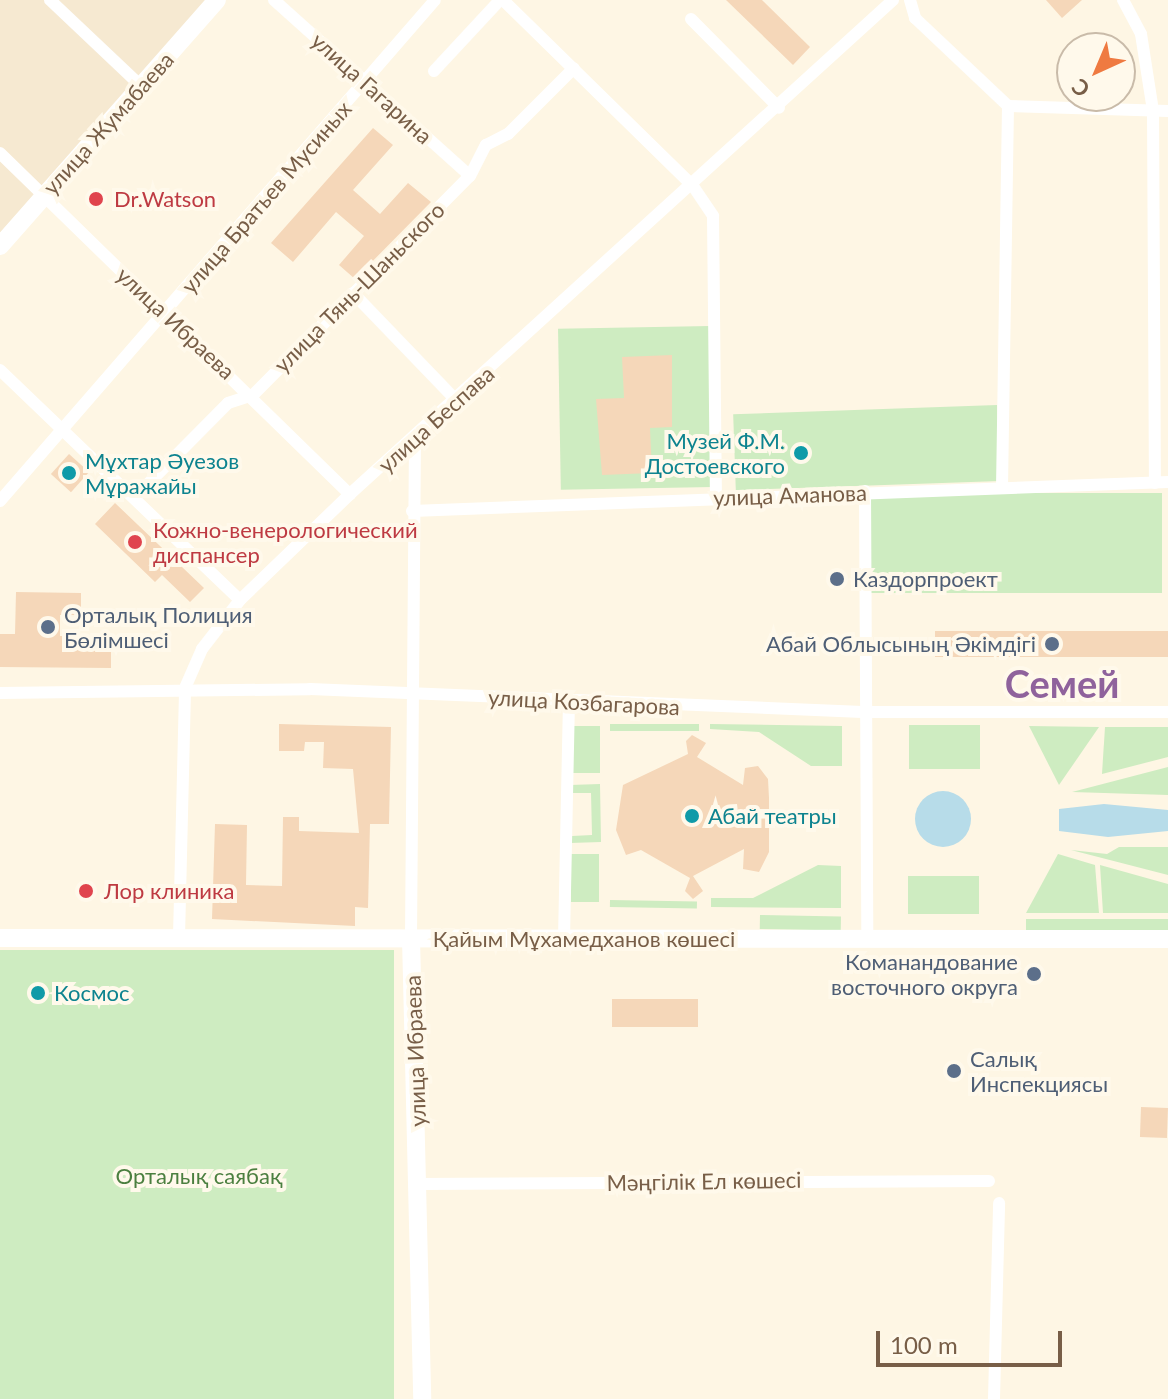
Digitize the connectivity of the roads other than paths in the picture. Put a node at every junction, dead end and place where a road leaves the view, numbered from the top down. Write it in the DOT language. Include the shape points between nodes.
graph roads {
  1 [pos="50,0"];
  2 [pos="217,0"];
  3 [pos="274,0"];
  4 [pos="435,0"];
  5 [pos="502,0"];
  6 [pos="893,0"];
  7 [pos="910,0"];
  8 [pos="1123,0"];
  9 [pos="691,19"];
  10 [pos="574,68"];
  11 [pos="434,71"];
  12 [pos="367,83"];
  13 [pos="141,86"];
  14 [pos="1008,106"];
  15 [pos="779,108"];
  16 [pos="1153,111"];
  17 [pos="1168,111"];
  18 [pos="0,153"];
  19 [pos="470,176"];
  20 [pos="693,186"];
  21 [pos="43,196"];
  22 [pos="0,246"];
  23 [pos="353,293"];
  24 [pos="165,312"];
  25 [pos="0,370"];
  26 [pos="253,395"];
  27 [pos="457,401"];
  28 [pos="63,429"];
  29 [pos="415,437"];
  30 [pos="1161,482"];
  31 [pos="1002,488"];
  32 [pos="865,491"];
  33 [pos="350,494"];
  34 [pos="135,497"];
  35 [pos="716,498"];
  36 [pos="0,501"];
  37 [pos="412,511"];
  38 [pos="240,600"];
  39 [pos="185,688"];
  40 [pos="410,692"];
  41 [pos="0,693"];
  42 [pos="569,703"];
  43 [pos="863,712"];
  44 [pos="1168,712"];
  45 [pos="179,937"];
  46 [pos="0,938"];
  47 [pos="411,938"];
  48 [pos="564,939"];
  49 [pos="1168,939"];
  50 [pos="867,941"];
  51 [pos="989,1181"];
  52 [pos="419,1184"];
  53 [pos="999,1203"];
  54 [pos="422,1399"];
  55 [pos="994,1399"];
  1 -- 13 [label="street"];
  2 -- 13 [label="street, улица Жумабаева"];
  3 -- 12 [label="street, улица Гагарина"];
  4 -- 12 [label="street, улица Братьев Мусиных"];
  5 -- 10 [label="street"];
  5 -- 11 [label="street"];
  6 -- 15 [label="street, улица Беспава"];
  7 -- 14 [label="street" via="915,18"];
  8 -- 16 [label="street" via="1141,34"];
  9 -- 15 [label="street"];
  10 -- 19 [label="street, улица Тянь-Шаньского" via="508,134 486,145"];
  10 -- 20 [label="street"];
  12 -- 19 [label="street, улица Гагарина"];
  12 -- 24 [label="street, улица Братьев Мусиных"];
  13 -- 21 [label="street, улица Жумабаева"];
  14 -- 16 [label="street"];
  14 -- 31 [label="street"];
  15 -- 20 [label="street, улица Беспава"];
  16 -- 17 [label="street"];
  16 -- 30 [label="street"];
  18 -- 21 [label="street, улица Ибраева"];
  19 -- 23 [label="street, улица Тянь-Шаньского"];
  20 -- 27 [label="street, улица Беспава"];
  20 -- 35 [label="street" via="713,216"];
  21 -- 22 [label="street, улица Жумабаева"];
  21 -- 24 [label="street, улица Ибраева"];
  23 -- 26 [label="street, улица Тянь-Шаньского"];
  23 -- 27 [label="street"];
  24 -- 26 [label="street, улица Ибраева"];
  24 -- 28 [label="street, улица Братьев Мусиных"];
  25 -- 28 [label="street"];
  26 -- 33 [label="street, улица Ибраева"];
  26 -- 34 [label="street, улица Тянь-Шаньского" via="228,403"];
  27 -- 29 [label="street, улица Беспава"];
  28 -- 34 [label="street"];
  28 -- 36 [label="street, улица Братьев Мусиных"];
  29 -- 33 [label="street, улица Беспава"];
  29 -- 37 [label="street, улица Ибраева"];
  30 -- 31 [label="street, улица Аманова"];
  31 -- 32 [label="street, улица Аманова"];
  32 -- 35 [label="street, улица Аманова"];
  32 -- 43 [label="street"];
  33 -- 38 [label="street, улица Беспава"];
  34 -- 38 [label="street"];
  35 -- 37 [label="street, улица Аманова"];
  37 -- 40 [label="street, улица Ибраева"];
  38 -- 39 [label="street, улица Беспава" via="202,649"];
  39 -- 40 [label="street, улица Козбагарова"];
  39 -- 41 [label="street, улица Козбагарова"];
  39 -- 45 [label="street, улица Беспава"];
  40 -- 42 [label="street, улица Козбагарова"];
  40 -- 47 [label="street, улица Ибраева"];
  42 -- 43 [label="street, улица Козбагарова"];
  42 -- 48 [label="street"];
  43 -- 44 [label="street, улица Козбагарова"];
  43 -- 50 [label="street"];
  45 -- 46 [label="street, Қайым Мұхамедханов көшесі"];
  45 -- 47 [label="street, Қайым Мұхамедханов көшесі"];
  47 -- 48 [label="street, Қайым Мұхамедханов көшесі"];
  47 -- 52 [label="street, улица Ибраева"];
  48 -- 50 [label="street, Қайым Мұхамедханов көшесі"];
  49 -- 50 [label="street, Қайым Мұхамедханов көшесі"];
  51 -- 52 [label="street, Мәңгілік Ел көшесі"];
  52 -- 54 [label="street, улица Ибраева"];
  53 -- 55 [label="street"];
}
